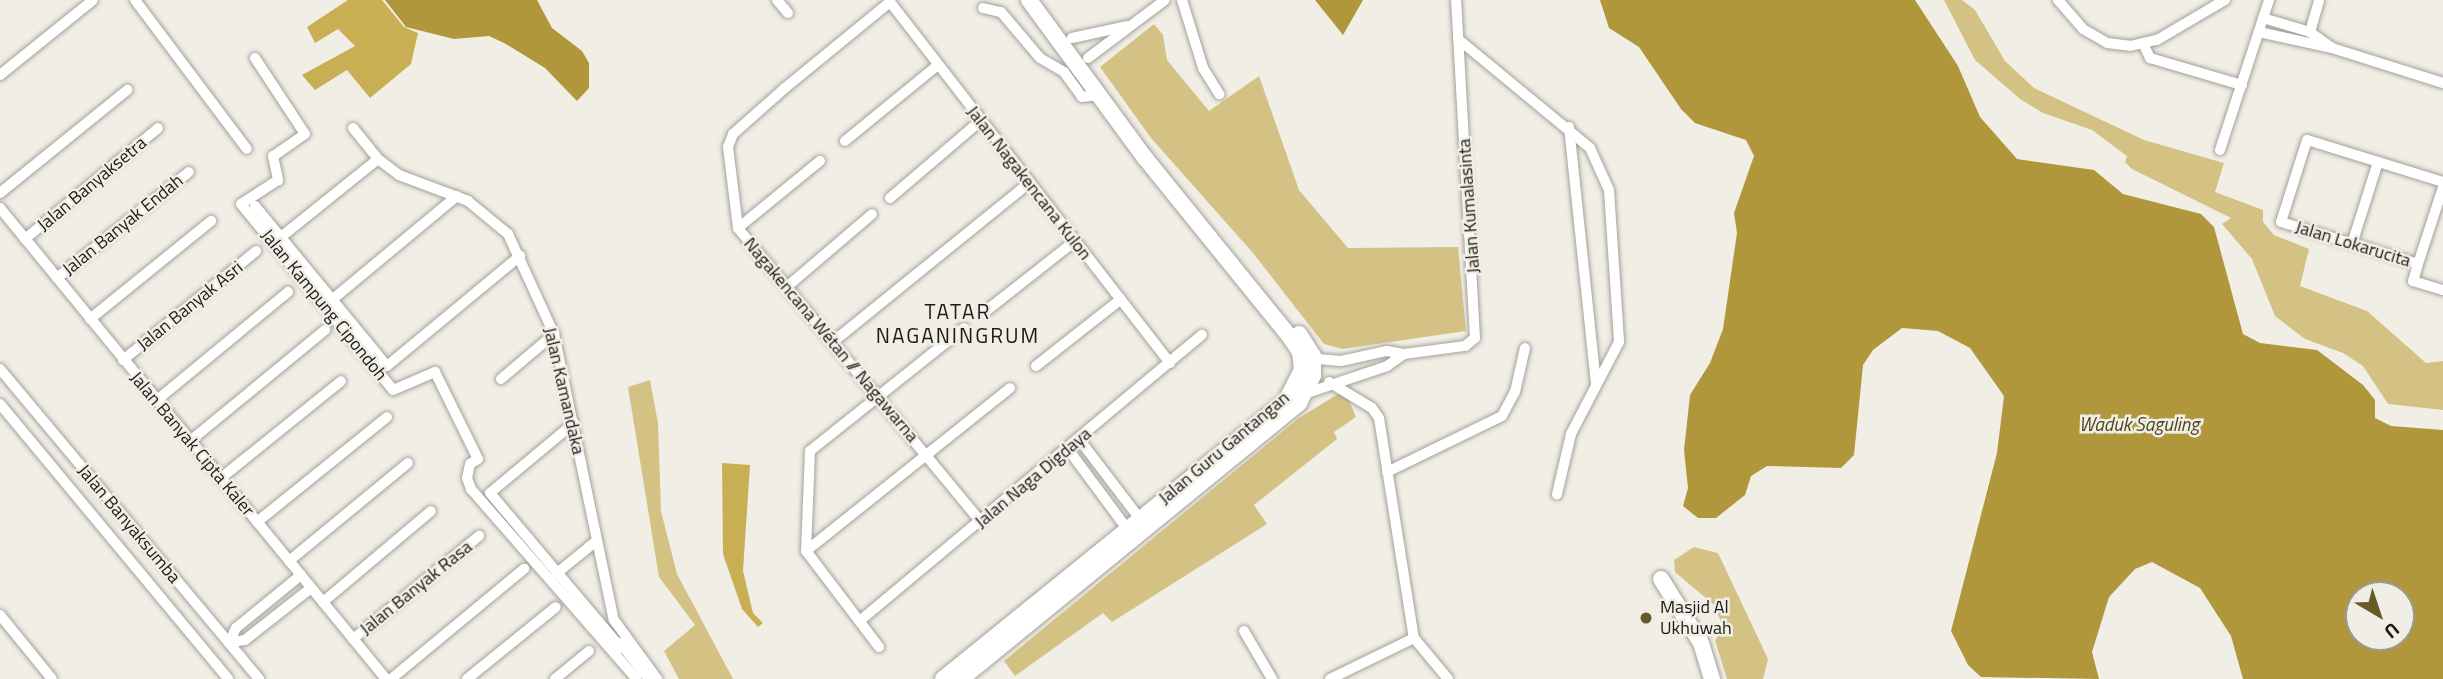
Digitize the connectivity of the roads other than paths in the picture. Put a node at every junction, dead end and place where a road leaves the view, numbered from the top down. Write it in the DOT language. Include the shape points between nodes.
graph roads {
  1 [pos="93,0"];
  2 [pos="135,0"];
  3 [pos="777,0"];
  4 [pos="1029,0"];
  5 [pos="1042,0"];
  6 [pos="1165,0"];
  7 [pos="1182,0"];
  8 [pos="1456,0"];
  9 [pos="2058,0"];
  10 [pos="2225,0"];
  11 [pos="2269,0"];
  12 [pos="2319,0"];
  13 [pos="890,2"];
  14 [pos="983,8"];
  15 [pos="788,13"];
  16 [pos="2263,18"];
  17 [pos="1129,25"];
  18 [pos="2259,32"];
  19 [pos="2310,32"];
  20 [pos="1072,38"];
  21 [pos="1458,39"];
  22 [pos="2143,43"];
  23 [pos="2332,48"];
  24 [pos="255,58"];
  25 [pos="1088,58"];
  26 [pos="938,65"];
  27 [pos="0,75"];
  28 [pos="2443,83"];
  29 [pos="2242,85"];
  30 [pos="127,90"];
  31 [pos="1219,94"];
  32 [pos="1098,95"];
  33 [pos="980,121"];
  34 [pos="1569,127"];
  35 [pos="158,128"];
  36 [pos="353,128"];
  37 [pos="845,141"];
  38 [pos="247,149"];
  39 [pos="2220,150"];
  40 [pos="378,159"];
  41 [pos="820,161"];
  42 [pos="2378,162"];
  43 [pos="189,172"];
  44 [pos="1030,182"];
  45 [pos="2443,184"];
  46 [pos="0,193"];
  47 [pos="457,197"];
  48 [pos="890,198"];
  49 [pos="255,206"];
  50 [pos="0,208"];
  51 [pos="872,214"];
  52 [pos="211,221"];
  53 [pos="738,228"];
  54 [pos="281,237"];
  55 [pos="25,239"];
  56 [pos="1075,240"];
  57 [pos="2352,244"];
  58 [pos="256,251"];
  59 [pos="520,256"];
  60 [pos="2418,264"];
  61 [pos="57,278"];
  62 [pos="789,285"];
  63 [pos="2443,290"];
  64 [pos="288,292"];
  65 [pos="333,299"];
  66 [pos="1121,299"];
  67 [pos="986,311"];
  68 [pos="90,319"];
  69 [pos="964,328"];
  70 [pos="325,330"];
  71 [pos="554,334"];
  72 [pos="1202,335"];
  73 [pos="834,341"];
  74 [pos="1525,348"];
  75 [pos="1404,354"];
  76 [pos="1307,358"];
  77 [pos="123,360"];
  78 [pos="1170,363"];
  79 [pos="1036,366"];
  80 [pos="0,369"];
  81 [pos="501,379"];
  82 [pos="341,381"];
  83 [pos="1329,382"];
  84 [pos="4,383"];
  85 [pos="1596,384"];
  86 [pos="1010,388"];
  87 [pos="20,394"];
  88 [pos="1299,394"];
  89 [pos="878,396"];
  90 [pos="157,400"];
  91 [pos="1,407"];
  92 [pos="387,417"];
  93 [pos="574,423"];
  94 [pos="1079,439"];
  95 [pos="190,441"];
  96 [pos="1068,449"];
  97 [pos="926,454"];
  98 [pos="408,463"];
  99 [pos="1387,472"];
  100 [pos="221,478"];
  101 [pos="1557,494"];
  102 [pos="431,511"];
  103 [pos="257,522"];
  104 [pos="981,522"];
  105 [pos="1137,528"];
  106 [pos="479,536"];
  107 [pos="596,542"];
  108 [pos="806,551"];
  109 [pos="289,561"];
  110 [pos="524,569"];
  111 [pos="558,573"];
  112 [pos="300,575"];
  113 [pos="1661,579"];
  114 [pos="312,589"];
  115 [pos="323,602"];
  116 [pos="556,607"];
  117 [pos="0,615"];
  118 [pos="862,619"];
  119 [pos="614,620"];
  120 [pos="11,628"];
  121 [pos="1244,631"];
  122 [pos="0,637"];
  123 [pos="1414,638"];
  124 [pos="353,639"];
  125 [pos="229,643"];
  126 [pos="879,647"];
  127 [pos="621,648"];
  128 [pos="589,651"];
  129 [pos="52,679"];
  130 [pos="228,679"];
  131 [pos="259,679"];
  132 [pos="388,679"];
  133 [pos="467,679"];
  134 [pos="555,679"];
  135 [pos="637,679"];
  136 [pos="649,679"];
  137 [pos="657,679"];
  138 [pos="943,679"];
  139 [pos="961,679"];
  140 [pos="1272,679"];
  141 [pos="1329,679"];
  142 [pos="1448,679"];
  143 [pos="1712,679"];
  1 -- 27 [label="street"];
  2 -- 38 [label="street"];
  3 -- 15 [label="street"];
  4 -- 32 [label="street"];
  5 -- 20 [label="street"];
  6 -- 17 [label="street"];
  7 -- 31 [label="street" via="1203,68"];
  8 -- 21 [label="street, Jalan Kumalasinta"];
  9 -- 22 [label="street" via="2083,29 2107,43"];
  10 -- 22 [label="street" via="2157,40"];
  11 -- 16 [label="street"];
  12 -- 19 [label="street"];
  13 -- 26 [label="street, Jalan Nagakencana Kulon"];
  13 -- 53 [label="street, Nagakencana Wétan // Nagawarna" via="733,134 729,147"];
  14 -- 32 [label="street" via="1002,12 1040,58 1064,72 1082,97"];
  16 -- 18 [label="street"];
  16 -- 19 [label="street"];
  17 -- 20 [label="street"];
  17 -- 25 [label="street"];
  18 -- 23 [label="street"];
  18 -- 29 [label="street"];
  19 -- 23 [label="street"];
  20 -- 25 [label="street"];
  21 -- 34 [label="street"];
  21 -- 75 [label="street, Jalan Kumalasinta" via="1476,333 1465,345"];
  22 -- 29 [label="street" via="2150,58"];
  23 -- 28 [label="street"];
  24 -- 135 [label="street, Jalan Kampung Cipondoh" via="305,134 273,156 278,180 241,204 393,390 435,372 478,459 470,464 467,478 471,489"];
  25 -- 76 [label="street" via="1131,125"];
  26 -- 33 [label="street, Jalan Nagakencana Kulon"];
  26 -- 37 [label="street"];
  29 -- 39 [label="street"];
  30 -- 46 [label="street"];
  32 -- 76 [label="street"];
  33 -- 44 [label="street, Jalan Nagakencana Kulon"];
  33 -- 48 [label="street"];
  34 -- 85 [label="street"];
  34 -- 85 [label="street" via="1590,148 1609,190 1619,342"];
  35 -- 55 [label="street, Jalan Banyaksetra"];
  36 -- 40 [label="street, Jalan Kamandaka"];
  40 -- 47 [label="street, Jalan Kamandaka" via="418,184"];
  40 -- 54 [label="street"];
  41 -- 53 [label="street"];
  42 -- 45 [label="street"];
  42 -- 57 [label="street"];
  42 -- 57 [label="street, Jalan Lokarucita" via="2307,140 2281,222"];
  43 -- 61 [label="street, Jalan Banyak Endah"];
  44 -- 56 [label="street, Jalan Nagakencana Kulon"];
  44 -- 73 [label="street"];
  45 -- 60 [label="street"];
  47 -- 59 [label="street, Jalan Kamandaka" via="490,214"];
  47 -- 65 [label="street"];
  49 -- 54 [label="street"];
  50 -- 55 [label="street, Jalan Banyak Cipta Kaler"];
  51 -- 62 [label="street"];
  52 -- 68 [label="street"];
  53 -- 62 [label="street, Nagakencana Wétan // Nagawarna"];
  54 -- 65 [label="street"];
  55 -- 61 [label="street, Jalan Banyak Cipta Kaler"];
  56 -- 66 [label="street, Jalan Nagakencana Kulon"];
  56 -- 67 [label="street"];
  57 -- 60 [label="street, Jalan Lokarucita"];
  58 -- 77 [label="street, Jalan Banyak Asri"];
  59 -- 65 [label="street" via="387,366"];
  59 -- 71 [label="street, Jalan Kamandaka"];
  60 -- 63 [label="street, Jalan Lokarucita" via="2413,281"];
  61 -- 68 [label="street, Jalan Banyak Cipta Kaler"];
  62 -- 73 [label="street, Nagakencana Wétan // Nagawarna"];
  64 -- 90 [label="street"];
  66 -- 78 [label="street, Jalan Nagakencana Kulon"];
  66 -- 79 [label="street"];
  68 -- 77 [label="street, Jalan Banyak Cipta Kaler"];
  69 -- 89 [label="street"];
  70 -- 95 [label="street"];
  71 -- 81 [label="street"];
  71 -- 93 [label="street, Jalan Kamandaka"];
  72 -- 78 [label="street, Jalan Naga Digdaya"];
  73 -- 89 [label="street, Nagakencana Wétan // Nagawarna"];
  74 -- 99 [label="street" via="1515,392 1502,416"];
  75 -- 76 [label="street" via="1387,351 1341,361"];
  75 -- 83 [label="street" via="1387,366"];
  76 -- 88 [label="street, Jalan Guru Gantangan"];
  77 -- 90 [label="street, Jalan Banyak Cipta Kaler"];
  78 -- 94 [label="street, Jalan Naga Digdaya"];
  80 -- 84 [label="street, Jalan Banyaksumba"];
  82 -- 100 [label="street"];
  83 -- 88 [label="street"];
  83 -- 99 [label="street" via="1376,410"];
  84 -- 87 [label="street, Jalan Banyaksumba"];
  85 -- 101 [label="street" via="1572,434"];
  86 -- 97 [label="street"];
  87 -- 91 [label="street"];
  87 -- 125 [label="street, Jalan Banyaksumba"];
  88 -- 105 [label="street, Jalan Guru Gantangan"];
  89 -- 97 [label="street, Nagakencana Wétan // Nagawarna"];
  89 -- 108 [label="street" via="810,451"];
  90 -- 95 [label="street, Jalan Banyak Cipta Kaler"];
  91 -- 130 [label="street, Jalan Banyaksumba"];
  92 -- 103 [label="street"];
  93 -- 107 [label="street, Jalan Kamandaka"];
  93 -- 111 [label="street" via="490,493"];
  94 -- 96 [label="street, Jalan Naga Digdaya"];
  94 -- 105 [label="street"];
  95 -- 100 [label="street, Jalan Banyak Cipta Kaler"];
  96 -- 104 [label="street, Jalan Naga Digdaya"];
  96 -- 105 [label="street"];
  97 -- 104 [label="street, Nagakencana Wétan // Nagawarna"];
  97 -- 108 [label="street"];
  98 -- 109 [label="street"];
  99 -- 123 [label="street"];
  100 -- 103 [label="street, Jalan Banyak Cipta Kaler"];
  102 -- 115 [label="street"];
  103 -- 109 [label="street, Jalan Banyak Cipta Kaler"];
  104 -- 118 [label="street, Jalan Naga Digdaya"];
  105 -- 138 [label="street, Jalan Guru Gantangan"];
  105 -- 139 [label="street, Jalan Guru Gantangan"];
  106 -- 124 [label="street, Jalan Banyak Rasa"];
  107 -- 111 [label="street"];
  107 -- 119 [label="street, Jalan Kamandaka"];
  108 -- 118 [label="street"];
  109 -- 112 [label="street, Jalan Banyak Cipta Kaler"];
  110 -- 132 [label="street"];
  111 -- 127 [label="street"];
  112 -- 114 [label="street, Jalan Banyak Cipta Kaler"];
  112 -- 125 [label="street" via="236,628"];
  113 -- 143 [label="street" via="1700,643"];
  114 -- 115 [label="street, Jalan Banyak Cipta Kaler"];
  114 -- 125 [label="street" via="245,640"];
  115 -- 124 [label="street, Jalan Banyak Cipta Kaler"];
  116 -- 133 [label="street"];
  117 -- 120 [label="street"];
  118 -- 126 [label="street"];
  119 -- 127 [label="street, Jalan Kamandaka"];
  119 -- 137 [label="street, Jalan Kamandaka"];
  120 -- 122 [label="street"];
  120 -- 129 [label="street"];
  121 -- 140 [label="street"];
  123 -- 141 [label="street"];
  123 -- 142 [label="street"];
  124 -- 132 [label="street, Jalan Banyak Cipta Kaler"];
  125 -- 131 [label="street, Jalan Banyaksumba"];
  127 -- 136 [label="street, Jalan Kamandaka"];
  128 -- 134 [label="street"];
}
